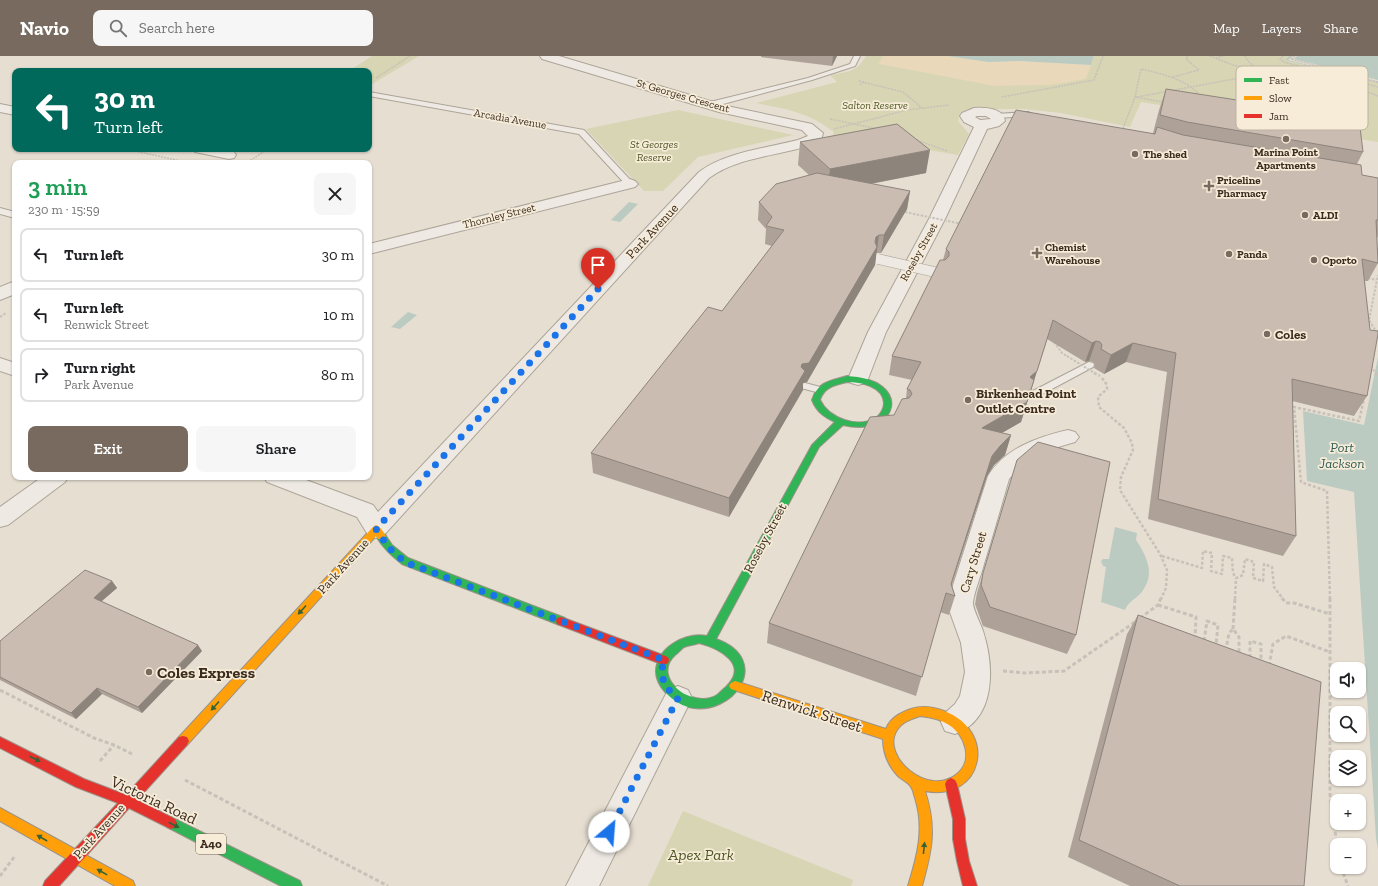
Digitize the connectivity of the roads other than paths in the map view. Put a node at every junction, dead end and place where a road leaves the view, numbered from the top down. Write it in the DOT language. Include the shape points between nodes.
graph roads {
  1 [pos="546,56"];
  2 [pos="857,56"];
  3 [pos="372,95"];
  4 [pos="708,104"];
  5 [pos="0,108"];
  6 [pos="12,110"];
  7 [pos="970,113"];
  8 [pos="1038,115"];
  9 [pos="989,120"];
  10 [pos="815,136"];
  11 [pos="234,152"];
  12 [pos="221,160"];
  13 [pos="630,184"];
  14 [pos="0,211"];
  15 [pos="12,214"];
  16 [pos="372,248"];
  17 [pos="878,259"];
  18 [pos="939,273"];
  19 [pos="12,288"];
  20 [pos="0,295"];
  21 [pos="0,364"];
  22 [pos="1089,365"];
  23 [pos="12,369"];
  24 [pos="858,379"];
  25 [pos="805,386"];
  26 [pos="820,390"];
  27 [pos="1031,396"];
  28 [pos="840,423"];
  29 [pos="1068,437"];
  30 [pos="53,480"];
  31 [pos="283,480"];
  32 [pos="0,519"];
  33 [pos="376,529"];
  34 [pos="710,640"];
  35 [pos="664,660"];
  36 [pos="735,686"];
  37 [pos="678,698"];
  38 [pos="955,722"];
  39 [pos="888,735"];
  40 [pos="0,742"];
  41 [pos="916,782"];
  42 [pos="951,784"];
  43 [pos="126,801"];
  44 [pos="0,814"];
  45 [pos="76,857"];
  46 [pos="50,886"];
  47 [pos="128,886"];
  48 [pos="295,886"];
  49 [pos="582,886"];
  50 [pos="915,886"];
  51 [pos="970,886"];
  1 -- 4 [label="street, St Georges Crescent"];
  2 -- 4 [label="lane" via="853,65 827,74"];
  3 -- 13 [label="lane, Arcadia Avenue" via="581,132"];
  4 -- 10 [label="street, St Georges Crescent" via="807,127"];
  5 -- 6 [label="street"];
  7 -- 9 [label="street" via="967,116 968,120"];
  8 -- 9 [label="lane" via="1017,114"];
  9 -- 24 [label="street, Roseby Street" via="877,332"];
  10 -- 33 [label="street, Park Avenue" via="803,143 728,162 704,174"];
  11 -- 12 [label="street"];
  13 -- 16 [label="street, Thornley Street"];
  14 -- 15 [label="lane"];
  17 -- 18 [label="lane, bridge"];
  19 -- 20 [label="street"];
  21 -- 23 [label="street"];
  22 -- 27 [label="lane"];
  24 -- 26 [label="main road" via="835,380"];
  24 -- 28 [label="main road" via="870,383 886,394 891,411 880,419 864,424"];
  25 -- 26 [label="lane"];
  26 -- 28 [label="main road" via="816,397 817,404 829,418"];
  28 -- 34 [label="main road, Roseby Street" via="816,445"];
  29 -- 38 [label="street, Cary Street" via="1051,441 1021,454 1008,464 999,476 960,604 970,625 978,669 976,690 967,710"];
  30 -- 32 [label="street"];
  31 -- 33 [label="street" via="365,511"];
  33 -- 35 [label="main road" via="389,548 405,562"];
  33 -- 43 [label="main road, Park Avenue, one-way"];
  34 -- 35 [label="main road" via="699,639 677,644"];
  34 -- 36 [label="main road" via="729,649 735,657 739,666"];
  35 -- 37 [label="main road" via="661,668 665,685"];
  36 -- 37 [label="main road" via="728,695 704,704 690,703"];
  36 -- 39 [label="main road, Renwick Street"];
  37 -- 49 [label="street"];
  38 -- 39 [label="main road" via="944,715 932,712 909,713 892,725"];
  38 -- 42 [label="main road" via="971,743 973,755 968,773 961,780"];
  39 -- 41 [label="main road" via="893,761 905,775"];
  40 -- 43 [label="main road, Victoria Road / A40, one-way" via="80,783"];
  41 -- 42 [label="main road" via="940,787"];
  50 -- 41 [label="main road, one-way" via="926,835 926,813"];
  42 -- 51 [label="main road" via="959,819 959,840"];
  43 -- 45 [label="main road, Park Avenue"];
  43 -- 48 [label="main road, Victoria Road / A40, one-way"];
  45 -- 44 [label="main road, one-way"];
  45 -- 46 [label="main road, Park Avenue"];
  47 -- 45 [label="main road, one-way"];
}
